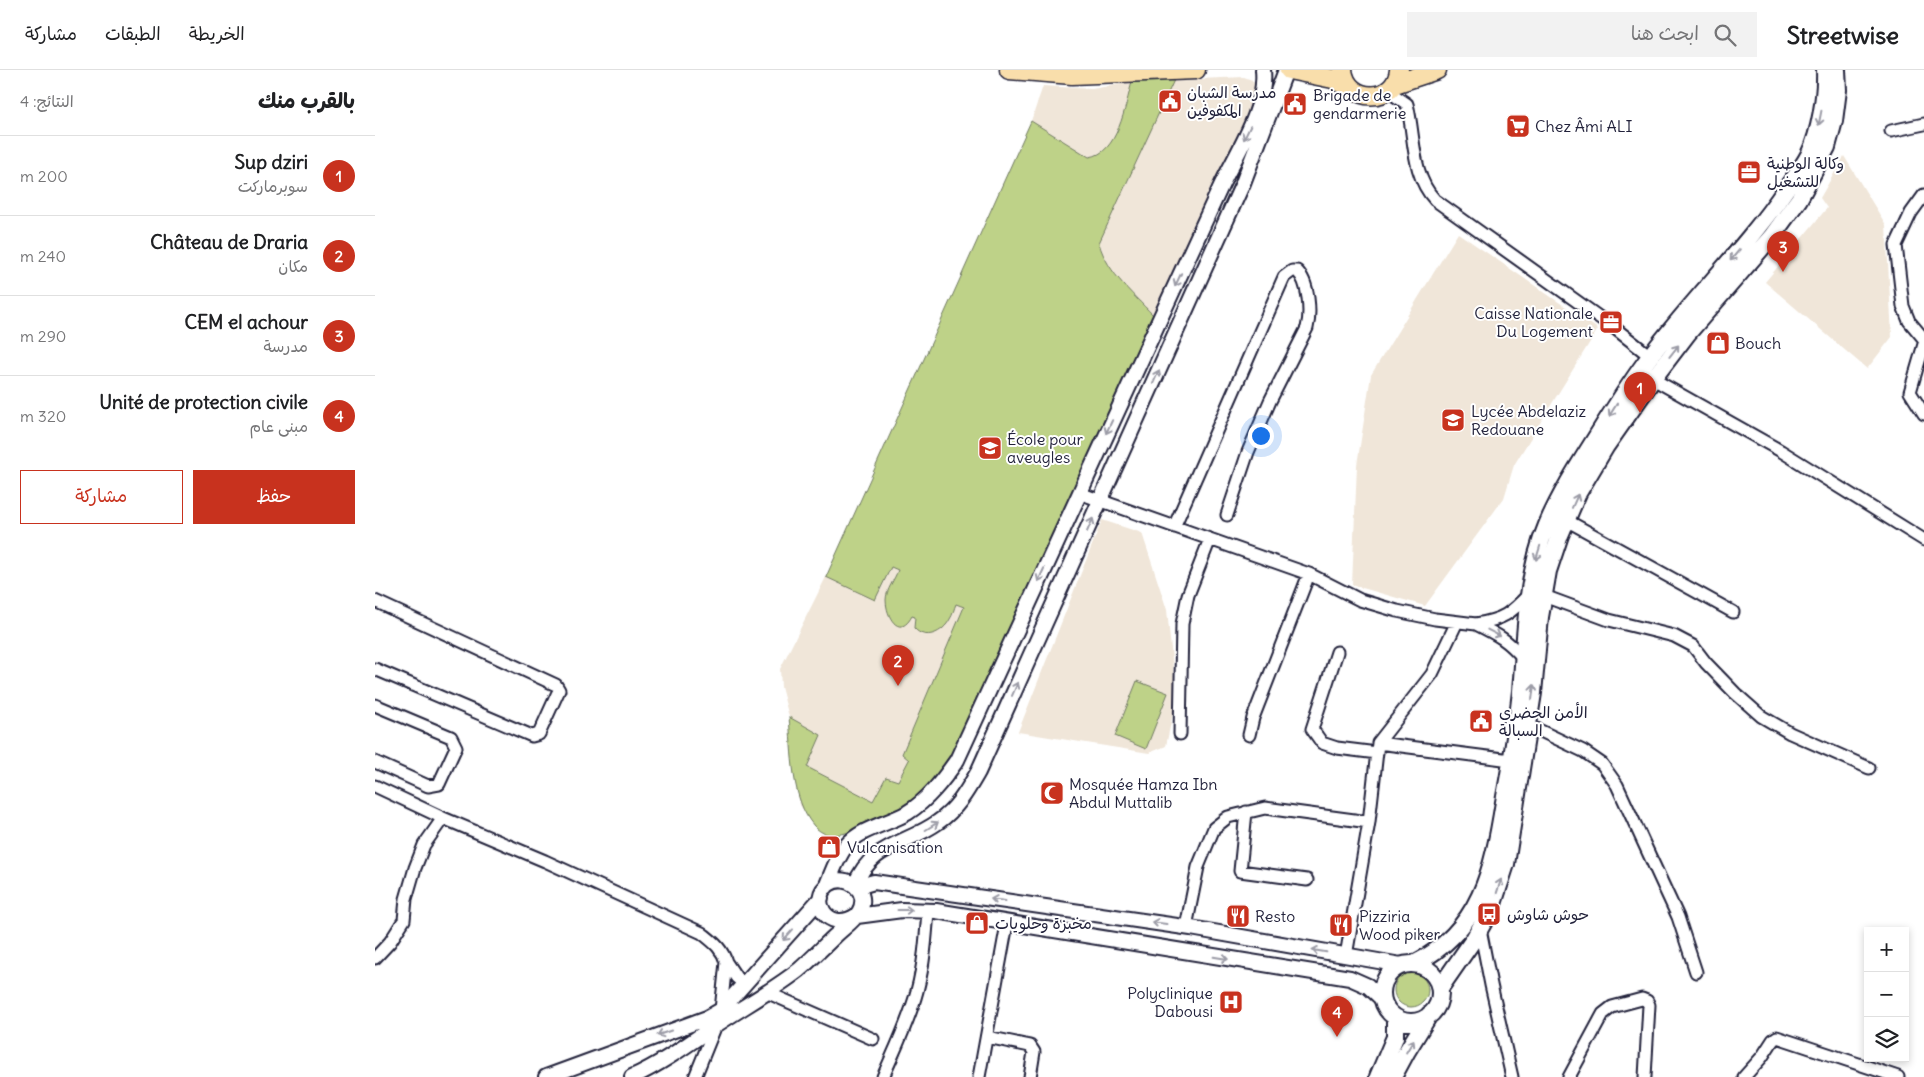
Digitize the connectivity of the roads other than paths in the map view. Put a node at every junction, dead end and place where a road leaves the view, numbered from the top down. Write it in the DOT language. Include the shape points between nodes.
graph roads {
  1 [pos="1009,70"];
  2 [pos="1196,70"];
  3 [pos="1263,70"];
  4 [pos="1287,70"];
  5 [pos="1343,70"];
  6 [pos="1437,70"];
  7 [pos="1825,70"];
  8 [pos="1837,70"];
  9 [pos="1394,82"];
  10 [pos="1355,91"];
  11 [pos="1924,124"];
  12 [pos="1891,131"];
  13 [pos="1924,195"];
  14 [pos="1924,339"];
  15 [pos="1924,344"];
  16 [pos="1650,356"];
  17 [pos="1653,379"];
  18 [pos="1924,414"];
  19 [pos="1079,493"];
  20 [pos="1101,501"];
  21 [pos="1227,515"];
  22 [pos="1567,520"];
  23 [pos="1174,527"];
  24 [pos="1210,539"];
  25 [pos="1924,540"];
  26 [pos="1309,574"];
  27 [pos="1536,595"];
  28 [pos="375,601"];
  29 [pos="1733,612"];
  30 [pos="1457,622"];
  31 [pos="1476,624"];
  32 [pos="1337,652"];
  33 [pos="1524,659"];
  34 [pos="375,669"];
  35 [pos="375,705"];
  36 [pos="1528,725"];
  37 [pos="1180,734"];
  38 [pos="1249,736"];
  39 [pos="1377,748"];
  40 [pos="1511,760"];
  41 [pos="375,762"];
  42 [pos="1869,768"];
  43 [pos="375,786"];
  44 [pos="1246,812"];
  45 [pos="443,818"];
  46 [pos="1369,822"];
  47 [pos="1307,880"];
  48 [pos="856,886"];
  49 [pos="823,893"];
  50 [pos="928,911"];
  51 [pos="856,916"];
  52 [pos="1007,924"];
  53 [pos="1186,927"];
  54 [pos="1480,929"];
  55 [pos="1346,956"];
  56 [pos="375,958"];
  57 [pos="726,962"];
  58 [pos="1407,964"];
  59 [pos="1696,972"];
  60 [pos="744,984"];
  61 [pos="1439,988"];
  62 [pos="766,992"];
  63 [pos="1383,1000"];
  64 [pos="721,1010"];
  65 [pos="1429,1016"];
  66 [pos="1395,1017"];
  67 [pos="716,1025"];
  68 [pos="987,1037"];
  69 [pos="873,1039"];
  70 [pos="637,1076"];
  71 [pos="546,1077"];
  72 [pos="695,1077"];
  73 [pos="883,1077"];
  74 [pos="979,1077"];
  75 [pos="1029,1077"];
  76 [pos="1377,1077"];
  77 [pos="1393,1077"];
  78 [pos="1512,1077"];
  79 [pos="1569,1077"];
  80 [pos="1645,1077"];
  81 [pos="1744,1077"];
  82 [pos="1898,1077"];
  1 -- 2 [label="main road" via="1072,74"];
  3 -- 19 [label="street, one-way" via="1264,88 1259,108"];
  4 -- 10 [label="main road" via="1333,79"];
  20 -- 4 [label="street, one-way" via="1243,183"];
  5 -- 10 [label="main road"];
  6 -- 9 [label="main road"];
  7 -- 16 [label="main road, one-way" via="1821,113 1809,155 1768,216"];
  17 -- 8 [label="main road, one-way" via="1799,199 1827,147 1834,121"];
  9 -- 10 [label="main road" via="1378,96 1366,96"];
  9 -- 16 [label="street" via="1407,104 1416,160 1425,187 1435,200"];
  11 -- 12 [label="street"];
  13 -- 14 [label="street" via="1911,213 1896,245 1903,306 1909,321"];
  15 -- 18 [label="street" via="1910,392"];
  16 -- 27 [label="main road, one-way" via="1569,480 1547,526 1536,560"];
  22 -- 17 [label="main road, one-way" via="1578,493 1606,446"];
  17 -- 25 [label="street" via="1781,451"];
  19 -- 20 [label="street"];
  19 -- 49 [label="street, one-way" via="957,760 941,784 907,812 864,832 847,844"];
  20 -- 23 [label="street"];
  48 -- 20 [label="street, one-way" via="860,872 877,854 938,822 962,800 978,772"];
  21 -- 23 [label="street" via="1251,443 1307,328 1305,283 1297,271 1291,271 1284,277"];
  22 -- 27 [label="main road"];
  22 -- 29 [label="street"];
  23 -- 24 [label="street"];
  24 -- 26 [label="street"];
  24 -- 37 [label="street" via="1188,595 1182,624"];
  26 -- 30 [label="street" via="1360,600 1397,611"];
  26 -- 38 [label="street" via="1253,718"];
  27 -- 31 [label="street" via="1505,616"];
  27 -- 33 [label="main road"];
  36 -- 27 [label="main road, one-way"];
  27 -- 42 [label="street" via="1609,620 1680,639 1693,646 1735,693 1761,716"];
  28 -- 34 [label="street" via="556,685 559,690 539,734 532,736"];
  30 -- 31 [label="street"];
  30 -- 39 [label="street" via="1432,674"];
  31 -- 33 [label="street, one-way" via="1503,638"];
  32 -- 39 [label="street" via="1312,729 1322,743 1337,748"];
  33 -- 40 [label="main road"];
  35 -- 41 [label="street" via="451,737 456,747 439,784 434,786"];
  54 -- 36 [label="main road, one-way" via="1492,907 1506,864"];
  36 -- 59 [label="street" via="1589,755 1602,764 1617,785 1678,916"];
  39 -- 40 [label="street"];
  39 -- 46 [label="street"];
  40 -- 58 [label="main road" via="1497,846 1480,898 1466,919 1433,954"];
  43 -- 45 [label="street"];
  44 -- 46 [label="street" via="1265,808"];
  44 -- 47 [label="street" via="1240,871"];
  44 -- 53 [label="street" via="1228,816 1214,828 1198,867"];
  45 -- 56 [label="street" via="423,845 406,899 403,920 390,942"];
  45 -- 57 [label="street" via="701,933 716,943"];
  46 -- 55 [label="street"];
  48 -- 49 [label="street" via="847,880 837,880"];
  48 -- 51 [label="street" via="863,903"];
  53 -- 48 [label="street, one-way" via="874,882"];
  49 -- 51 [label="street" via="822,910 830,918 841,922"];
  49 -- 60 [label="street, one-way"];
  51 -- 50 [label="street, one-way" via="902,910"];
  50 -- 52 [label="street"];
  50 -- 73 [label="street" via="924,959 917,990 909,1018"];
  51 -- 62 [label="street" via="799,970"];
  52 -- 63 [label="street, one-way" via="1350,978 1368,986"];
  52 -- 68 [label="street"];
  55 -- 53 [label="street, one-way"];
  54 -- 61 [label="main road"];
  54 -- 78 [label="street"];
  55 -- 58 [label="street"];
  57 -- 60 [label="street"];
  57 -- 64 [label="street"];
  58 -- 61 [label="main road" via="1423,966 1431,971"];
  58 -- 63 [label="main road" via="1394,969 1383,983"];
  60 -- 64 [label="street"];
  61 -- 65 [label="main road" via="1438,1003"];
  62 -- 67 [label="street"];
  62 -- 69 [label="street"];
  63 -- 66 [label="main road"];
  64 -- 71 [label="street, one-way"];
  65 -- 66 [label="main road" via="1412,1022"];
  77 -- 65 [label="main road, one-way"];
  66 -- 76 [label="main road" via="1395,1036"];
  67 -- 70 [label="street"];
  67 -- 72 [label="street"];
  68 -- 74 [label="street"];
  68 -- 75 [label="street" via="1030,1046 1033,1052"];
  79 -- 80 [label="street" via="1603,1014 1612,1007 1643,998 1649,1005"];
  81 -- 82 [label="street" via="1777,1037"];
}
